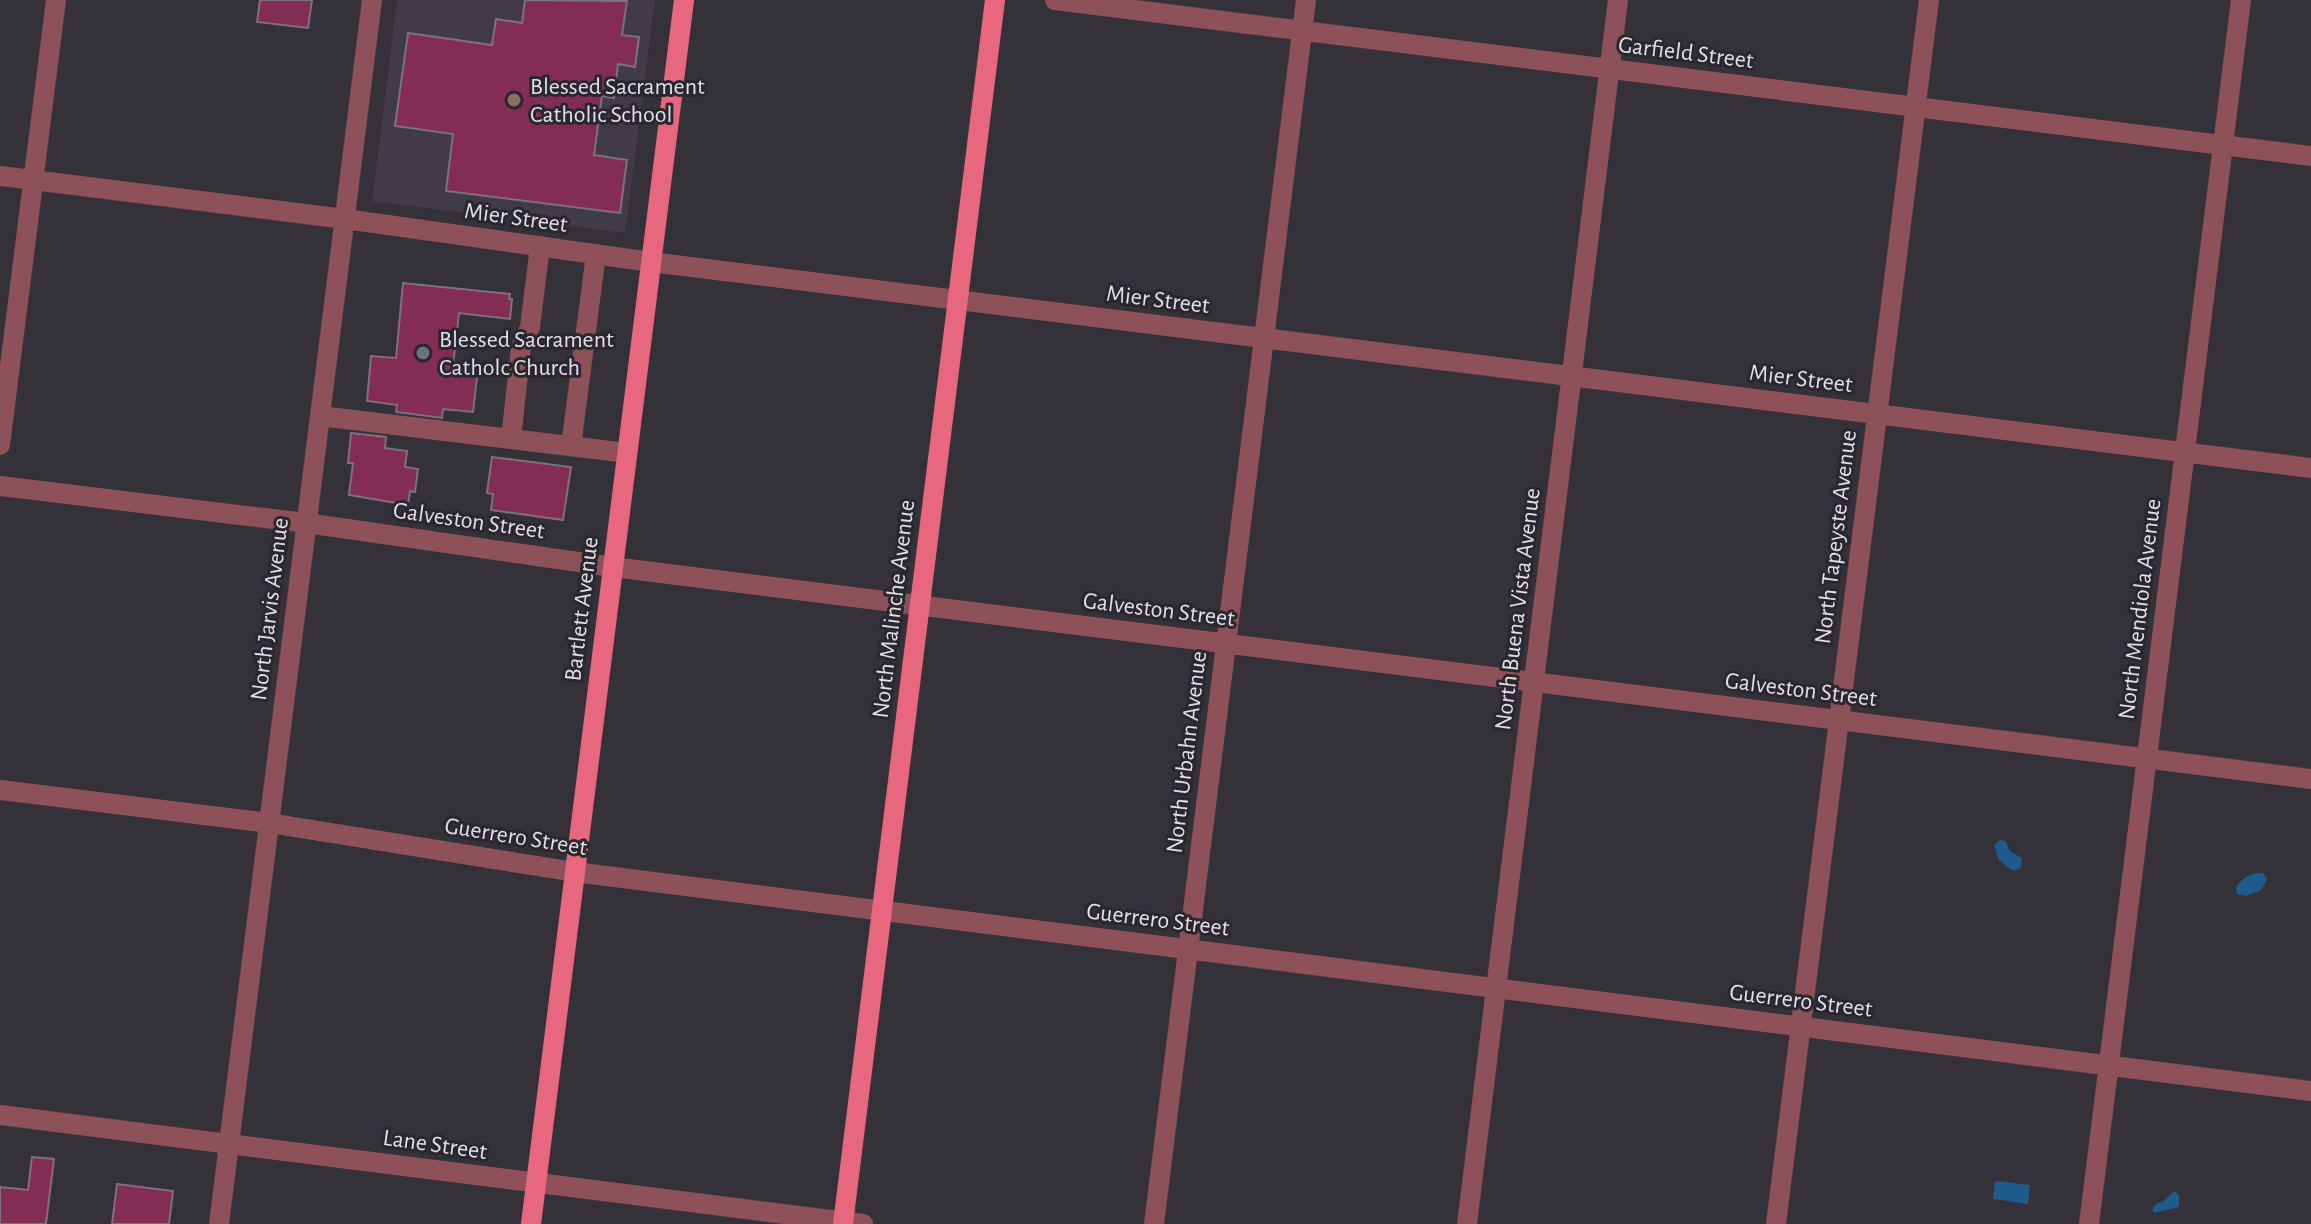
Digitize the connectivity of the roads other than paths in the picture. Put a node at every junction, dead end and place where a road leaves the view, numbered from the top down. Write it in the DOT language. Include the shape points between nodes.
graph roads {
  1 [pos="56,0"];
  2 [pos="372,0"];
  3 [pos="684,0"];
  4 [pos="995,0"];
  5 [pos="1055,0"];
  6 [pos="1306,0"];
  7 [pos="1618,0"];
  8 [pos="1929,0"];
  9 [pos="2241,0"];
  10 [pos="1135,5"];
  11 [pos="1302,31"];
  12 [pos="1610,69"];
  13 [pos="1915,107"];
  14 [pos="2223,145"];
  15 [pos="2311,156"];
  16 [pos="0,176"];
  17 [pos="34,181"];
  18 [pos="345,219"];
  19 [pos="540,246"];
  20 [pos="596,254"];
  21 [pos="651,262"];
  22 [pos="958,300"];
  23 [pos="1264,338"];
  24 [pos="1572,376"];
  25 [pos="1877,414"];
  26 [pos="320,416"];
  27 [pos="511,439"];
  28 [pos="0,445"];
  29 [pos="571,446"];
  30 [pos="2185,452"];
  31 [pos="627,453"];
  32 [pos="2311,468"];
  33 [pos="0,486"];
  34 [pos="306,523"];
  35 [pos="613,567"];
  36 [pos="920,605"];
  37 [pos="1226,643"];
  38 [pos="1534,682"];
  39 [pos="1839,720"];
  40 [pos="2147,759"];
  41 [pos="2311,779"];
  42 [pos="0,790"];
  43 [pos="269,823"];
  44 [pos="575,872"];
  45 [pos="882,910"];
  46 [pos="1188,949"];
  47 [pos="1496,988"];
  48 [pos="1800,1026"];
  49 [pos="2109,1065"];
  50 [pos="2311,1091"];
  51 [pos="0,1115"];
  52 [pos="229,1143"];
  53 [pos="536,1184"];
  54 [pos="850,1223"];
  55 [pos="219,1224"];
  56 [pos="531,1224"];
  57 [pos="1154,1224"];
  58 [pos="1467,1224"];
  59 [pos="1776,1224"];
  60 [pos="2089,1224"];
  1 -- 17 [label="street"];
  2 -- 18 [label="street, North Jarvis Avenue"];
  3 -- 21 [label="main road, Bartlett Avenue"];
  4 -- 22 [label="main road, North Malinche Avenue"];
  5 -- 10 [label="street, Garfield Street"];
  6 -- 11 [label="street, North Urbahn Avenue"];
  7 -- 12 [label="street, North Buena Vista Avenue"];
  8 -- 13 [label="street, North Tapeyste Avenue"];
  9 -- 14 [label="street, North Mendiola Avenue"];
  10 -- 11 [label="street, Garfield Street"];
  11 -- 12 [label="street, Garfield Street"];
  11 -- 23 [label="street, North Urbahn Avenue"];
  12 -- 13 [label="street, Garfield Street"];
  12 -- 24 [label="street, North Buena Vista Avenue"];
  13 -- 14 [label="street, Garfield Street"];
  13 -- 25 [label="street, North Tapeyste Avenue"];
  14 -- 15 [label="street, Garfield Street"];
  14 -- 30 [label="street, North Mendiola Avenue"];
  16 -- 17 [label="street, Mier Street"];
  17 -- 18 [label="street, Mier Street"];
  17 -- 28 [label="street"];
  18 -- 19 [label="street, Mier Street"];
  18 -- 26 [label="street, North Jarvis Avenue"];
  19 -- 20 [label="street, Mier Street"];
  19 -- 27 [label="street"];
  20 -- 21 [label="street, Mier Street"];
  20 -- 29 [label="street"];
  21 -- 22 [label="street, Mier Street"];
  21 -- 31 [label="main road, Bartlett Avenue"];
  22 -- 23 [label="street, Mier Street"];
  22 -- 36 [label="main road, North Malinche Avenue"];
  23 -- 24 [label="street, Mier Street"];
  23 -- 37 [label="street, North Urbahn Avenue"];
  24 -- 25 [label="street, Mier Street"];
  24 -- 38 [label="street, North Buena Vista Avenue"];
  25 -- 30 [label="street, Mier Street"];
  25 -- 39 [label="street, North Tapeyste Avenue"];
  26 -- 27 [label="street"];
  26 -- 34 [label="street, North Jarvis Avenue"];
  27 -- 29 [label="street"];
  29 -- 31 [label="street"];
  30 -- 32 [label="street, Mier Street"];
  30 -- 40 [label="street, North Mendiola Avenue"];
  31 -- 35 [label="main road, Bartlett Avenue"];
  33 -- 34 [label="street, Galveston Street"];
  34 -- 35 [label="street, Galveston Street"];
  34 -- 43 [label="street, North Jarvis Avenue"];
  35 -- 36 [label="street, Galveston Street"];
  35 -- 44 [label="main road, Bartlett Avenue"];
  36 -- 37 [label="street, Galveston Street"];
  36 -- 45 [label="main road, North Malinche Avenue"];
  37 -- 38 [label="street, Galveston Street"];
  37 -- 46 [label="street, North Urbahn Avenue"];
  38 -- 39 [label="street, Galveston Street"];
  38 -- 47 [label="street, North Buena Vista Avenue"];
  39 -- 40 [label="street, Galveston Street"];
  39 -- 48 [label="street, North Tapeyste Avenue"];
  40 -- 41 [label="street, Galveston Street"];
  40 -- 49 [label="street, North Mendiola Avenue"];
  42 -- 43 [label="street, Guerrero Street"];
  43 -- 44 [label="street, Guerrero Street"];
  43 -- 52 [label="street, North Jarvis Avenue"];
  44 -- 45 [label="street, Guerrero Street"];
  44 -- 53 [label="main road, Bartlett Avenue"];
  45 -- 46 [label="street, Guerrero Street"];
  45 -- 54 [label="main road, North Malinche Avenue"];
  46 -- 47 [label="street, Guerrero Street"];
  46 -- 57 [label="street, North Urbahn Avenue"];
  47 -- 48 [label="street, Guerrero Street"];
  47 -- 58 [label="street, North Buena Vista Avenue"];
  48 -- 49 [label="street, Guerrero Street"];
  48 -- 59 [label="street, North Tapeyste Avenue"];
  49 -- 50 [label="street, Guerrero Street"];
  49 -- 60 [label="street, North Mendiola Avenue"];
  51 -- 52 [label="street, Lane Street"];
  52 -- 53 [label="street, Lane Street"];
  52 -- 55 [label="street, North Jarvis Avenue"];
  53 -- 54 [label="street, Lane Street"];
  53 -- 56 [label="main road, Bartlett Avenue"];
}
